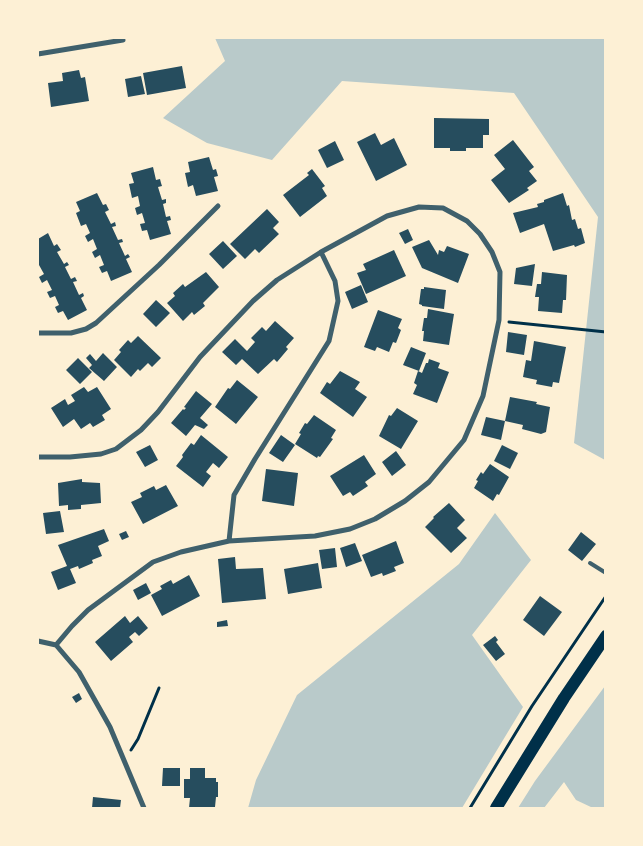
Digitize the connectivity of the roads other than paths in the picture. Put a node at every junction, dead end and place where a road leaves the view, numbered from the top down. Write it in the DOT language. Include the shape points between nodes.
graph roads {
  1 [pos="123,40"];
  2 [pos="38,54"];
  3 [pos="218,206"];
  4 [pos="321,252"];
  5 [pos="38,332"];
  6 [pos="38,457"];
  7 [pos="229,541"];
  8 [pos="590,563"];
  9 [pos="606,573"];
  10 [pos="606,636"];
  11 [pos="38,640"];
  12 [pos="56,645"];
  13 [pos="144,808"];
  14 [pos="496,808"];
  1 -- 2 [label="street"];
  3 -- 5 [label="street" via="159,265 86,329 71,333"];
  4 -- 6 [label="street" via="276,280 253,301 200,356 158,412 116,449 100,454"];
  4 -- 7 [label="street" via="335,281 338,301 329,341 234,495"];
  4 -- 7 [label="street" via="387,216 419,207 443,208 467,221 492,252 500,272 499,320 484,396 464,440 429,482 375,519 350,529 315,536"];
  7 -- 12 [label="street" via="153,562 88,610"];
  8 -- 9 [label="lane"];
  10 -- 14 [label="main road"];
  11 -- 12 [label="street"];
  12 -- 13 [label="street" via="80,672 110,727"];
}
